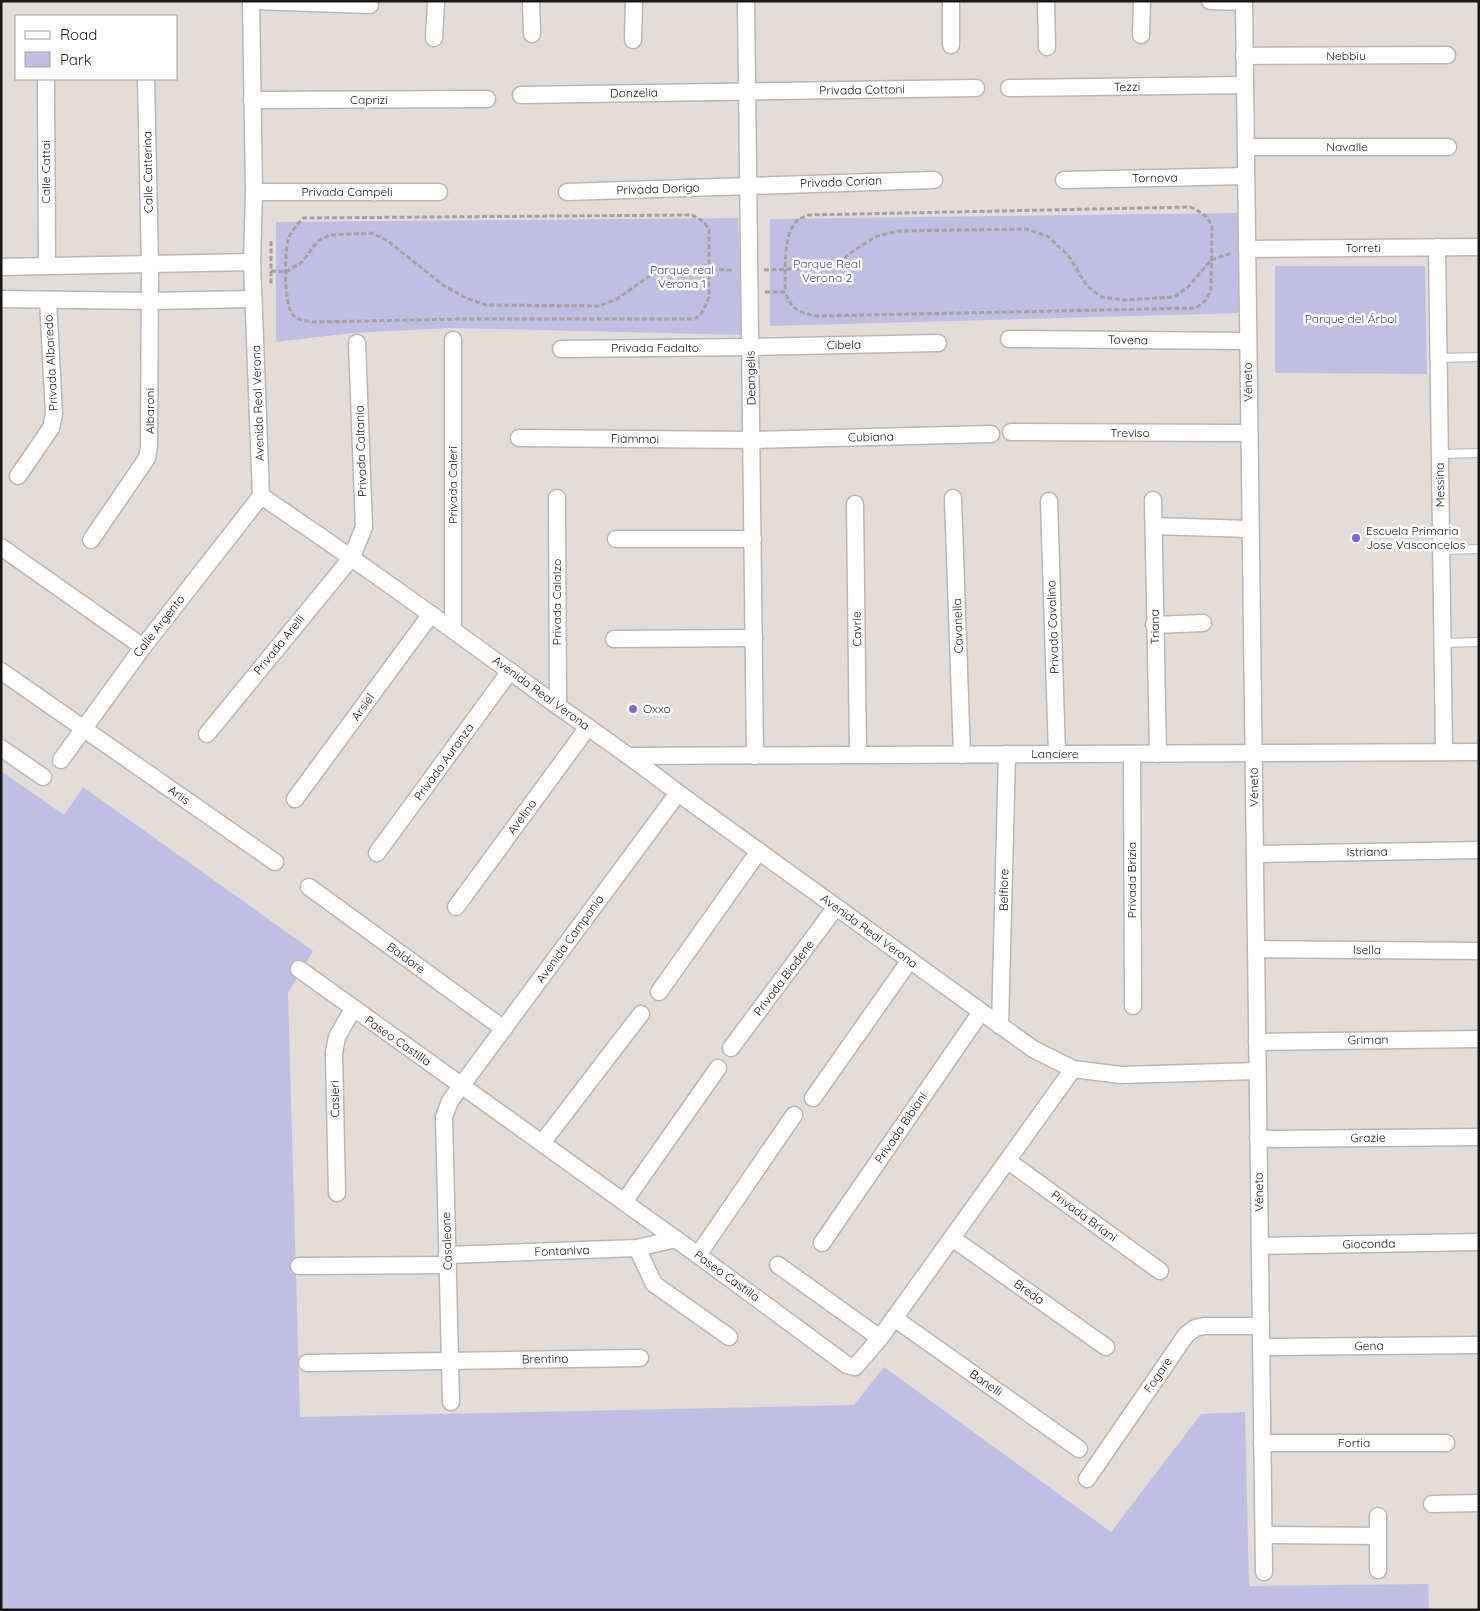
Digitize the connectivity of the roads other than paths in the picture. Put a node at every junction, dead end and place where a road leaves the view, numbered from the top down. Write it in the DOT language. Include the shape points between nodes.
graph roads {
  1 [pos="251,1"];
  2 [pos="436,1"];
  3 [pos="531,1"];
  4 [pos="634,1"];
  5 [pos="746,1"];
  6 [pos="951,1"];
  7 [pos="1046,1"];
  8 [pos="1142,1"];
  9 [pos="1210,1"];
  10 [pos="1244,2"];
  11 [pos="370,5"];
  12 [pos="532,34"];
  13 [pos="1141,35"];
  14 [pos="434,38"];
  15 [pos="633,40"];
  16 [pos="951,45"];
  17 [pos="1047,48"];
  18 [pos="1447,55"];
  19 [pos="1244,56"];
  20 [pos="46,80"];
  21 [pos="146,80"];
  22 [pos="1244,85"];
  23 [pos="976,88"];
  24 [pos="1009,88"];
  25 [pos="747,92"];
  26 [pos="520,95"];
  27 [pos="487,99"];
  28 [pos="252,100"];
  29 [pos="1246,147"];
  30 [pos="1448,147"];
  31 [pos="1246,176"];
  32 [pos="934,180"];
  33 [pos="1064,180"];
  34 [pos="749,185"];
  35 [pos="254,192"];
  36 [pos="439,192"];
  37 [pos="567,192"];
  38 [pos="1437,247"];
  39 [pos="1479,247"];
  40 [pos="1247,248"];
  41 [pos="252,262"];
  42 [pos="150,265"];
  43 [pos="46,266"];
  44 [pos="1,267"];
  45 [pos="1,299"];
  46 [pos="253,299"];
  47 [pos="48,300"];
  48 [pos="150,301"];
  49 [pos="1009,339"];
  50 [pos="453,340"];
  51 [pos="1248,341"];
  52 [pos="357,343"];
  53 [pos="938,343"];
  54 [pos="750,348"];
  55 [pos="560,349"];
  56 [pos="1479,357"];
  57 [pos="1438,358"];
  58 [pos="1011,432"];
  59 [pos="1249,433"];
  60 [pos="991,434"];
  61 [pos="519,438"];
  62 [pos="752,440"];
  63 [pos="1479,453"];
  64 [pos="1440,454"];
  65 [pos="18,476"];
  66 [pos="261,496"];
  67 [pos="557,498"];
  68 [pos="953,498"];
  69 [pos="1153,500"];
  70 [pos="1049,501"];
  71 [pos="856,504"];
  72 [pos="1154,526"];
  73 [pos="1250,529"];
  74 [pos="616,539"];
  75 [pos="92,540"];
  76 [pos="753,540"];
  77 [pos="1,547"];
  78 [pos="1479,549"];
  79 [pos="1441,550"];
  80 [pos="352,557"];
  81 [pos="431,614"];
  82 [pos="1203,623"];
  83 [pos="1154,624"];
  84 [pos="453,630"];
  85 [pos="754,638"];
  86 [pos="614,639"];
  87 [pos="1479,642"];
  88 [pos="1443,643"];
  89 [pos="143,646"];
  90 [pos="1,671"];
  91 [pos="510,671"];
  92 [pos="558,706"];
  93 [pos="588,727"];
  94 [pos="82,729"];
  95 [pos="206,734"];
  96 [pos="1,748"];
  97 [pos="1444,752"];
  98 [pos="1479,752"];
  99 [pos="1253,753"];
  100 [pos="1007,754"];
  101 [pos="1057,754"];
  102 [pos="1132,754"];
  103 [pos="1158,754"];
  104 [pos="858,755"];
  105 [pos="962,755"];
  106 [pos="631,756"];
  107 [pos="755,756"];
  108 [pos="61,760"];
  109 [pos="43,777"];
  110 [pos="678,793"];
  111 [pos="295,799"];
  112 [pos="1479,850"];
  113 [pos="759,851"];
  114 [pos="377,853"];
  115 [pos="1255,854"];
  116 [pos="275,862"];
  117 [pos="309,887"];
  118 [pos="456,906"];
  119 [pos="836,907"];
  120 [pos="1256,949"];
  121 [pos="1479,951"];
  122 [pos="910,960"];
  123 [pos="299,969"];
  124 [pos="659,992"];
  125 [pos="1133,1006"];
  126 [pos="353,1010"];
  127 [pos="981,1012"];
  128 [pos="642,1014"];
  129 [pos="1000,1026"];
  130 [pos="504,1028"];
  131 [pos="1479,1039"];
  132 [pos="1257,1042"];
  133 [pos="731,1048"];
  134 [pos="718,1068"];
  135 [pos="1074,1069"];
  136 [pos="1258,1071"];
  137 [pos="462,1086"];
  138 [pos="813,1098"];
  139 [pos="794,1115"];
  140 [pos="1479,1137"];
  141 [pos="1258,1139"];
  142 [pos="542,1143"];
  143 [pos="1008,1161"];
  144 [pos="337,1193"];
  145 [pos="624,1202"];
  146 [pos="952,1238"];
  147 [pos="676,1239"];
  148 [pos="1479,1242"];
  149 [pos="822,1243"];
  150 [pos="1260,1246"];
  151 [pos="637,1248"];
  152 [pos="698,1255"];
  153 [pos="448,1260"];
  154 [pos="778,1265"];
  155 [pos="299,1266"];
  156 [pos="1160,1271"];
  157 [pos="894,1318"];
  158 [pos="1261,1326"];
  159 [pos="728,1337"];
  160 [pos="880,1338"];
  161 [pos="1476,1345"];
  162 [pos="1106,1347"];
  163 [pos="1261,1347"];
  164 [pos="640,1358"];
  165 [pos="450,1361"];
  166 [pos="307,1364"];
  167 [pos="451,1402"];
  168 [pos="1262,1443"];
  169 [pos="1446,1443"];
  170 [pos="1079,1449"];
  171 [pos="1087,1479"];
  172 [pos="1479,1503"];
  173 [pos="1432,1504"];
  174 [pos="1378,1516"];
  175 [pos="1264,1535"];
  176 [pos="1378,1536"];
  177 [pos="1378,1570"];
  178 [pos="1264,1572"];
  1 -- 11 [label="street"];
  1 -- 28 [label="street, Avenida Real Verona"];
  2 -- 14 [label="street"];
  3 -- 12 [label="street"];
  4 -- 15 [label="street"];
  5 -- 25 [label="street, Deangelis"];
  6 -- 16 [label="street"];
  7 -- 17 [label="street"];
  8 -- 13 [label="street"];
  9 -- 10 [label="street"];
  10 -- 19 [label="street, Véneto"];
  18 -- 19 [label="street, Nebbiu"];
  19 -- 22 [label="street, Véneto"];
  20 -- 43 [label="street, Calle Cattai"];
  21 -- 42 [label="street, Calle Catterina"];
  22 -- 24 [label="street, Tezzi"];
  22 -- 29 [label="street, Véneto"];
  23 -- 25 [label="street, Privada Cottoni"];
  25 -- 26 [label="street, Donzelia"];
  25 -- 34 [label="street, Deangelis"];
  27 -- 28 [label="street, Caprizi"];
  28 -- 35 [label="street, Avenida Real Verona"];
  29 -- 30 [label="street, Navalle"];
  29 -- 31 [label="street, Véneto"];
  31 -- 33 [label="street, Tornova"];
  31 -- 40 [label="street, Véneto"];
  32 -- 34 [label="street, Privada Corian"];
  34 -- 37 [label="street, Privada Dorigo"];
  34 -- 54 [label="street, Deangelis"];
  35 -- 36 [label="street, Privada Campeli"];
  35 -- 41 [label="street, Avenida Real Verona"];
  38 -- 39 [label="street, Torreti"];
  38 -- 40 [label="street, Torreti"];
  38 -- 57 [label="street, Messina"];
  40 -- 51 [label="street, Véneto"];
  41 -- 42 [label="street"];
  41 -- 46 [label="street, Avenida Real Verona"];
  42 -- 43 [label="street"];
  42 -- 48 [label="street, Albaroni"];
  43 -- 44 [label="street"];
  45 -- 47 [label="street"];
  46 -- 48 [label="street"];
  46 -- 66 [label="street, Avenida Real Verona"];
  47 -- 48 [label="street"];
  47 -- 65 [label="street, Privada Albaredo" via="54,414 51,428"];
  48 -- 75 [label="street, Albaroni" via="150,446 147,458"];
  49 -- 51 [label="street, Tovena"];
  50 -- 84 [label="street, Privada Caleri"];
  51 -- 59 [label="street, Véneto"];
  52 -- 80 [label="street, Privada Caltania" via="364,527"];
  53 -- 54 [label="street, Cibela"];
  54 -- 55 [label="street, Privada Fadalto"];
  54 -- 62 [label="street, Deangelis"];
  56 -- 57 [label="lane"];
  57 -- 64 [label="street, Messina"];
  58 -- 59 [label="street, Treviso"];
  59 -- 73 [label="street, Véneto"];
  60 -- 62 [label="street, Cubiana"];
  61 -- 62 [label="street, Fiammoi"];
  62 -- 76 [label="street, Deangelis"];
  63 -- 64 [label="lane"];
  64 -- 79 [label="street, Messina"];
  66 -- 80 [label="street, Avenida Real Verona"];
  66 -- 89 [label="street, Calle Argento"];
  67 -- 92 [label="street, Privada Calalzo"];
  68 -- 105 [label="street, Cavanella"];
  69 -- 72 [label="street, Triana"];
  70 -- 101 [label="street, Privada Cavalino"];
  71 -- 104 [label="street, Cavrie"];
  72 -- 73 [label="street"];
  72 -- 83 [label="street, Triana"];
  73 -- 99 [label="street, Véneto"];
  74 -- 76 [label="street"];
  76 -- 85 [label="street, Deangelis"];
  77 -- 89 [label="street"];
  78 -- 79 [label="lane"];
  79 -- 88 [label="street, Messina"];
  80 -- 81 [label="street, Avenida Real Verona"];
  80 -- 95 [label="street, Privada Arelli"];
  81 -- 84 [label="street, Avenida Real Verona"];
  81 -- 111 [label="street, Arsiel"];
  82 -- 83 [label="street"];
  83 -- 103 [label="street, Triana"];
  84 -- 91 [label="street, Avenida Real Verona"];
  85 -- 86 [label="street"];
  85 -- 107 [label="street, Deangelis"];
  87 -- 88 [label="lane"];
  88 -- 97 [label="street, Messina"];
  89 -- 94 [label="street, Calle Argento"];
  90 -- 94 [label="street, Ariis"];
  91 -- 92 [label="street, Avenida Real Verona"];
  91 -- 114 [label="street, Privada Auranza"];
  92 -- 93 [label="street, Avenida Real Verona"];
  93 -- 106 [label="street, Avenida Real Verona"];
  93 -- 118 [label="street, Avelino"];
  94 -- 108 [label="street, Calle Argento"];
  94 -- 116 [label="street, Ariis"];
  96 -- 109 [label="street"];
  97 -- 98 [label="street, Lanciere"];
  97 -- 99 [label="street, Lanciere"];
  99 -- 103 [label="street, Lanciere"];
  99 -- 115 [label="street, Véneto"];
  100 -- 101 [label="street, Lanciere"];
  100 -- 105 [label="street, Lanciere"];
  100 -- 129 [label="street, Belfiore"];
  101 -- 102 [label="street, Lanciere"];
  102 -- 103 [label="street, Lanciere"];
  102 -- 125 [label="street, Privada Brizia"];
  104 -- 105 [label="street, Lanciere"];
  104 -- 107 [label="street, Lanciere"];
  106 -- 107 [label="street, Lanciere"];
  106 -- 110 [label="street, Avenida Real Verona"];
  110 -- 113 [label="street, Avenida Real Verona"];
  110 -- 130 [label="street, Avenida Campania"];
  112 -- 115 [label="street, Istriana"];
  113 -- 119 [label="street, Avenida Real Verona"];
  113 -- 124 [label="street"];
  115 -- 120 [label="street, Véneto"];
  117 -- 130 [label="street, Baldore"];
  119 -- 122 [label="street, Avenida Real Verona"];
  119 -- 133 [label="street, Privada Biadene"];
  120 -- 121 [label="street, Isella"];
  120 -- 132 [label="street, Véneto"];
  122 -- 127 [label="street, Avenida Real Verona"];
  122 -- 138 [label="street"];
  123 -- 126 [label="street, Paseo Castilla"];
  126 -- 137 [label="street, Paseo Castilla"];
  126 -- 144 [label="street, Casieri" via="337,1038 334,1053"];
  127 -- 129 [label="street, Avenida Real Verona"];
  127 -- 149 [label="street, Privada Bibiani"];
  128 -- 142 [label="street"];
  129 -- 135 [label="street, Avenida Real Verona" via="1033,1049"];
  130 -- 137 [label="street, Avenida Campania"];
  131 -- 132 [label="street, Griman"];
  132 -- 136 [label="street, Véneto"];
  134 -- 145 [label="street"];
  135 -- 136 [label="street, Avenida Real Verona" via="1121,1075"];
  135 -- 143 [label="street, Paseo Castilla"];
  136 -- 141 [label="street, Véneto"];
  137 -- 142 [label="street, Paseo Castilla"];
  137 -- 153 [label="street, Casaleone" via="450,1101 444,1118"];
  139 -- 152 [label="street"];
  140 -- 141 [label="street, Grazie"];
  141 -- 150 [label="street, Véneto"];
  142 -- 145 [label="street, Paseo Castilla"];
  143 -- 146 [label="street, Paseo Castilla"];
  143 -- 156 [label="street, Privada Briani"];
  145 -- 147 [label="street, Paseo Castilla"];
  146 -- 157 [label="street, Paseo Castilla"];
  146 -- 162 [label="street, Breda"];
  147 -- 151 [label="street, Fontaniva"];
  147 -- 152 [label="street, Paseo Castilla"];
  148 -- 150 [label="street, Gioconda"];
  150 -- 158 [label="street, Véneto"];
  151 -- 153 [label="street, Fontaniva"];
  151 -- 159 [label="street" via="654,1284"];
  152 -- 160 [label="street, Paseo Castilla" via="847,1365 855,1368"];
  153 -- 155 [label="street, Fontaniva"];
  153 -- 165 [label="street, Casaleone"];
  154 -- 160 [label="street"];
  157 -- 160 [label="street, Paseo Castilla"];
  157 -- 170 [label="street, Bonelli"];
  158 -- 163 [label="street, Véneto"];
  158 -- 171 [label="street, Fogare" via="1204,1326 1194,1328 1186,1335"];
  161 -- 163 [label="street, Gena"];
  163 -- 168 [label="street, Véneto"];
  164 -- 165 [label="street, Brentino"];
  165 -- 166 [label="street, Brentino"];
  165 -- 167 [label="street, Casaleone"];
  168 -- 169 [label="street, Fortia"];
  168 -- 175 [label="street, Véneto"];
  172 -- 173 [label="street"];
  174 -- 176 [label="street"];
  175 -- 176 [label="street"];
  175 -- 178 [label="street, Véneto"];
  176 -- 177 [label="street"];
}
